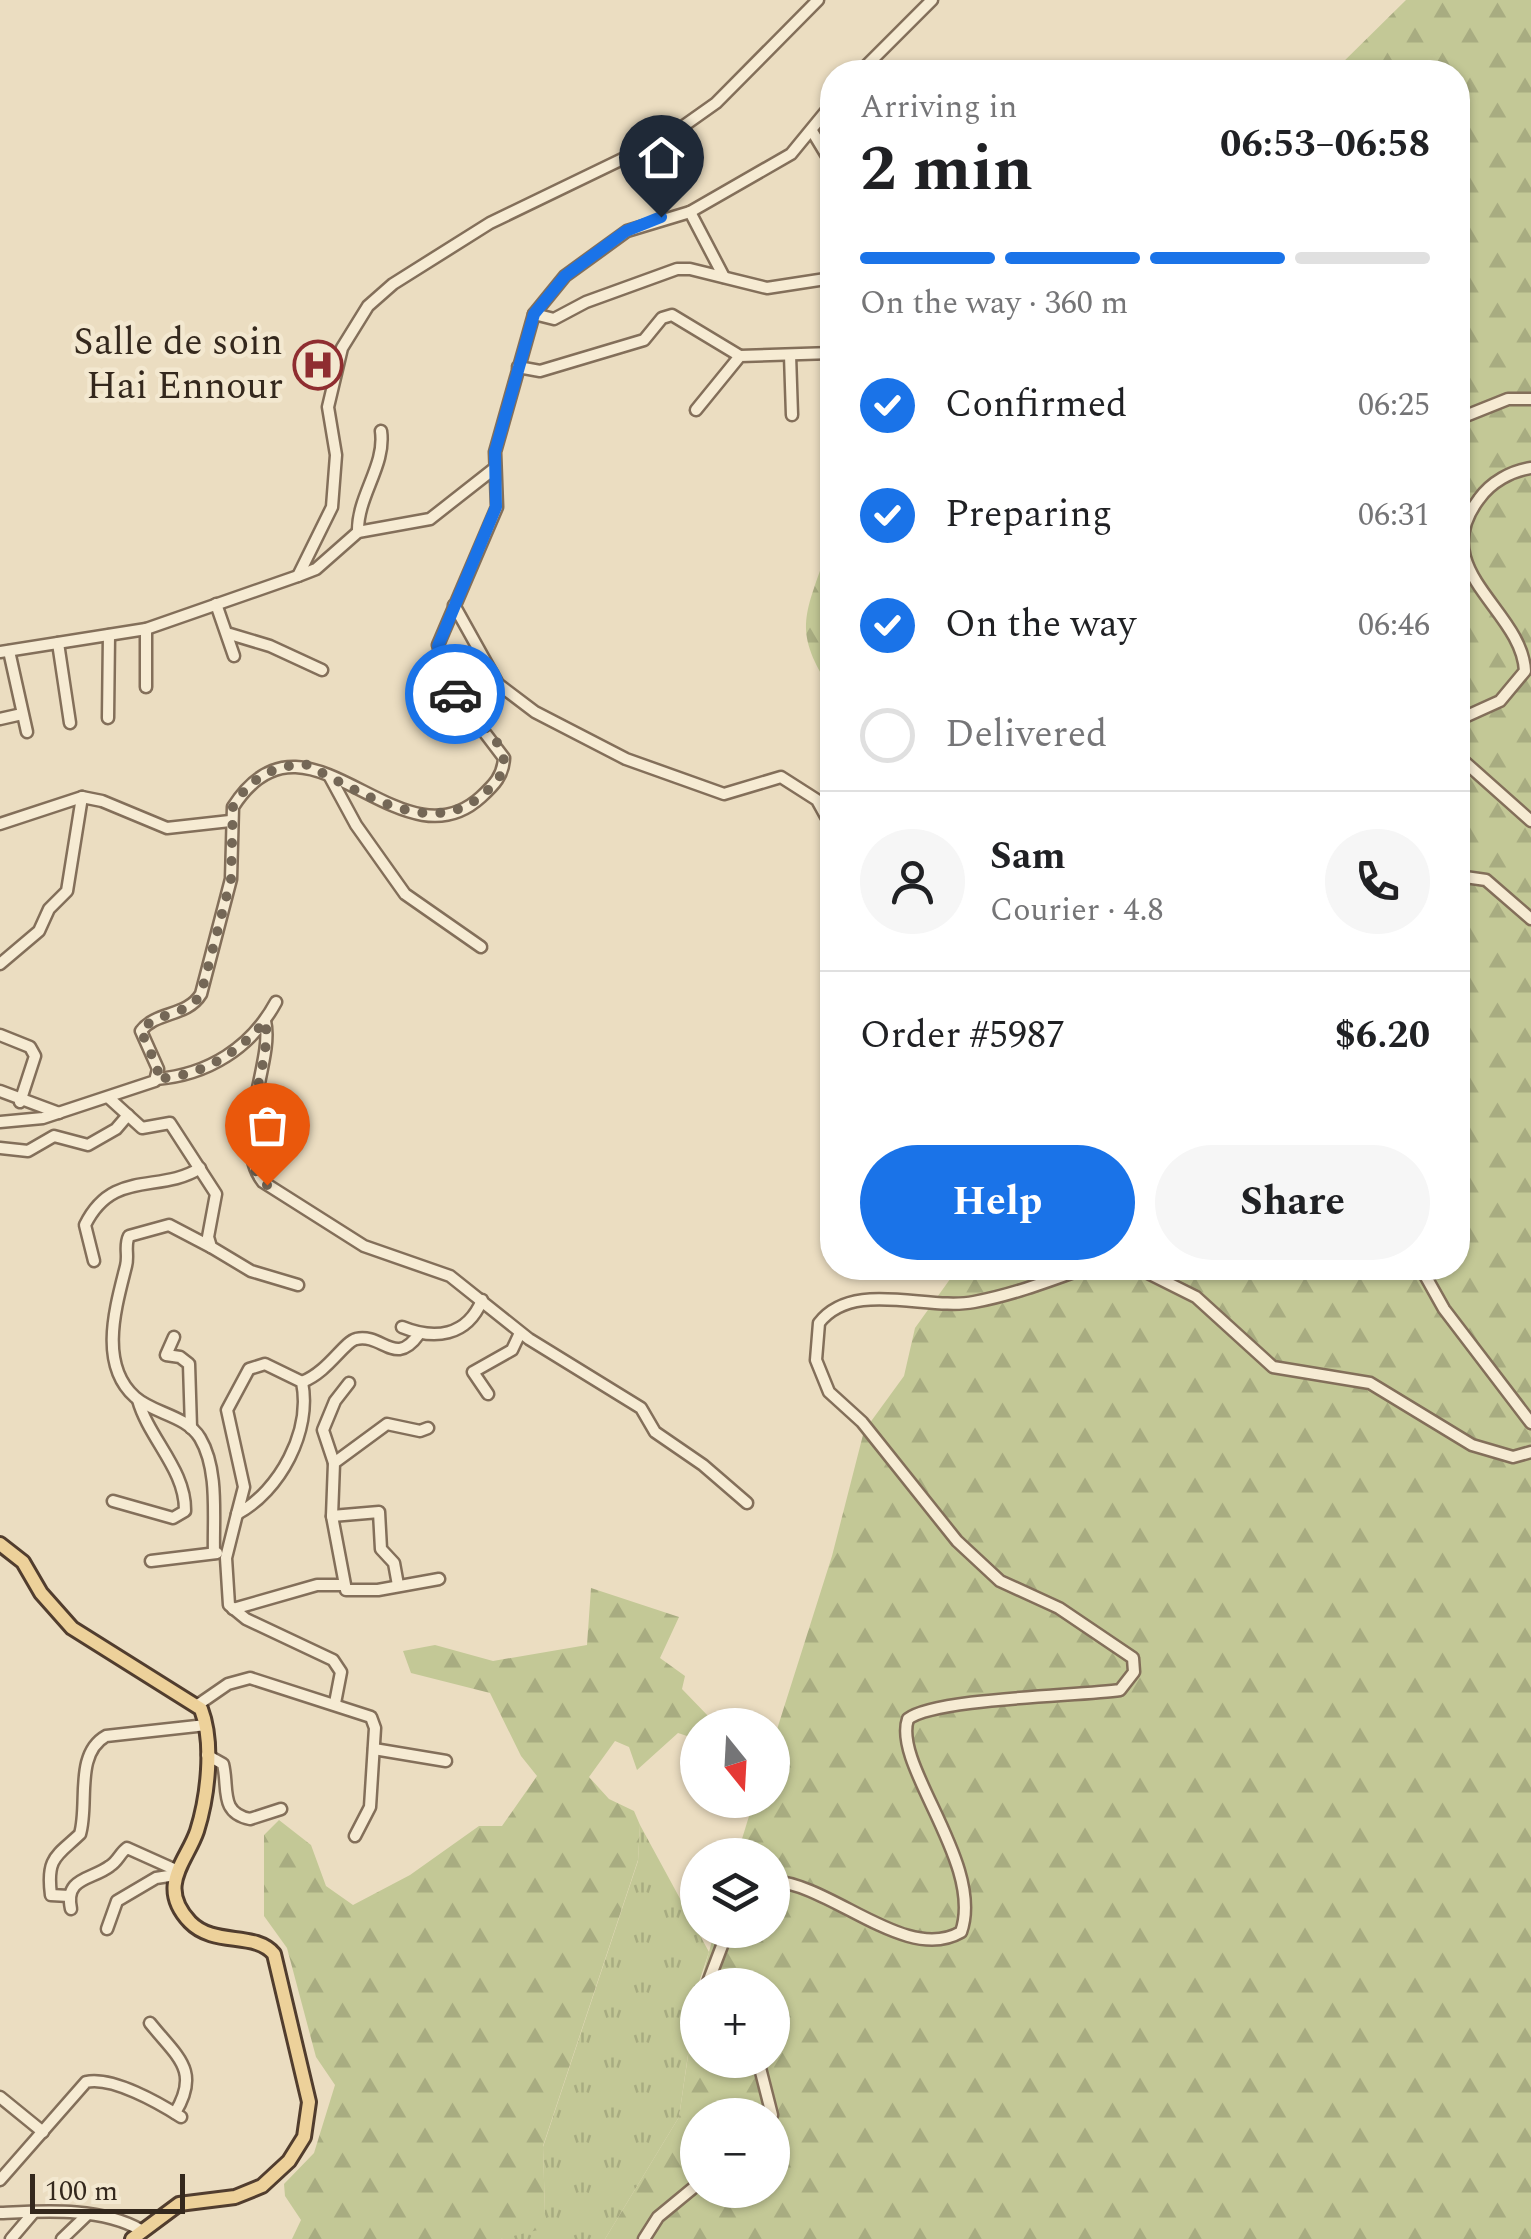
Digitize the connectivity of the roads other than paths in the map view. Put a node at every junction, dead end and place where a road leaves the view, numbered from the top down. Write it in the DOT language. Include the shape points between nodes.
graph roads {
  1 [pos="818,0"];
  2 [pos="932,0"];
  3 [pos="872,60"];
  4 [pos="820,120"];
  5 [pos="812,131"];
  6 [pos="820,144"];
  7 [pos="690,212"];
  8 [pos="726,280"];
  9 [pos="820,280"];
  10 [pos="534,314"];
  11 [pos="820,353"];
  12 [pos="790,355"];
  13 [pos="740,356"];
  14 [pos="518,367"];
  15 [pos="1531,398"];
  16 [pos="696,410"];
  17 [pos="1470,414"];
  18 [pos="792,415"];
  19 [pos="381,432"];
  20 [pos="495,468"];
  21 [pos="1531,468"];
  22 [pos="1470,514"];
  23 [pos="358,532"];
  24 [pos="1470,570"];
  25 [pos="298,576"];
  26 [pos="216,604"];
  27 [pos="454,605"];
  28 [pos="146,628"];
  29 [pos="230,634"];
  30 [pos="109,635"];
  31 [pos="58,643"];
  32 [pos="4,652"];
  33 [pos="234,656"];
  34 [pos="322,670"];
  35 [pos="146,687"];
  36 [pos="22,714"];
  37 [pos="1470,715"];
  38 [pos="108,718"];
  39 [pos="0,719"];
  40 [pos="70,723"];
  41 [pos="27,732"];
  42 [pos="1470,767"];
  43 [pos="330,776"];
  44 [pos="82,798"];
  45 [pos="820,805"];
  46 [pos="230,820"];
  47 [pos="1531,821"];
  48 [pos="0,824"];
  49 [pos="1470,878"];
  50 [pos="1531,919"];
  51 [pos="481,946"];
  52 [pos="0,964"];
  53 [pos="276,1002"];
  54 [pos="265,1021"];
  55 [pos="0,1035"];
  56 [pos="156,1079"];
  57 [pos="0,1091"];
  58 [pos="109,1098"];
  59 [pos="20,1102"];
  60 [pos="60,1113"];
  61 [pos="128,1115"];
  62 [pos="0,1122"];
  63 [pos="0,1148"];
  64 [pos="200,1168"];
  65 [pos="211,1247"];
  66 [pos="94,1261"];
  67 [pos="1045,1280"];
  68 [pos="1162,1280"];
  69 [pos="1428,1280"];
  70 [pos="298,1284"];
  71 [pos="482,1300"];
  72 [pos="402,1327"];
  73 [pos="419,1334"];
  74 [pos="520,1334"];
  75 [pos="174,1337"];
  76 [pos="302,1382"];
  77 [pos="349,1383"];
  78 [pos="488,1394"];
  79 [pos="138,1400"];
  80 [pos="1531,1423"];
  81 [pos="300,1424"];
  82 [pos="191,1428"];
  83 [pos="428,1428"];
  84 [pos="323,1430"];
  85 [pos="1531,1452"];
  86 [pos="334,1463"];
  87 [pos="114,1500"];
  88 [pos="747,1504"];
  89 [pos="237,1514"];
  90 [pos="332,1516"];
  91 [pos="0,1544"];
  92 [pos="228,1552"];
  93 [pos="214,1553"];
  94 [pos="151,1561"];
  95 [pos="439,1579"];
  96 [pos="342,1584"];
  97 [pos="398,1585"];
  98 [pos="233,1609"];
  99 [pos="335,1703"];
  100 [pos="198,1704"];
  101 [pos="206,1724"];
  102 [pos="374,1749"];
  103 [pos="207,1755"];
  104 [pos="446,1762"];
  105 [pos="281,1808"];
  106 [pos="355,1836"];
  107 [pos="176,1872"];
  108 [pos="790,1886"];
  109 [pos="107,1929"];
  110 [pos="150,2023"];
  111 [pos="0,2097"];
  112 [pos="43,2132"];
  113 [pos="0,2180"];
  114 [pos="680,2199"];
  115 [pos="34,2212"];
  116 [pos="0,2213"];
  117 [pos="88,2215"];
  118 [pos="136,2234"];
  119 [pos="12,2239"];
  120 [pos="62,2239"];
  121 [pos="644,2239"];
  1 -- 25 [label="street" via="716,103 668,137 490,224 368,306 342,348 328,407 336,456 332,507"];
  2 -- 3 [label="street"];
  4 -- 5 [label="street"];
  5 -- 6 [label="street"];
  5 -- 7 [label="street" via="792,154"];
  7 -- 8 [label="street"];
  7 -- 10 [label="street" via="626,231 565,276"];
  8 -- 9 [label="street" via="767,288"];
  8 -- 10 [label="street" via="676,269 554,319"];
  10 -- 14 [label="street"];
  11 -- 12 [label="street"];
  12 -- 13 [label="street"];
  12 -- 18 [label="street"];
  13 -- 14 [label="street" via="672,315 644,340 609,346 579,362"];
  13 -- 16 [label="street"];
  14 -- 20 [label="street"];
  15 -- 17 [label="street"];
  19 -- 23 [label="street" via="383,447 363,495"];
  20 -- 23 [label="street" via="430,520"];
  20 -- 27 [label="street" via="496,507"];
  21 -- 22 [label="street" via="1482,495"];
  23 -- 25 [label="street"];
  24 -- 37 [label="street" via="1517,640 1525,672 1500,701"];
  25 -- 26 [label="street"];
  26 -- 28 [label="street"];
  26 -- 29 [label="street"];
  27 -- 43 [label="street" via="438,646 443,670 462,706 499,747 504,758 498,780 462,810 430,817"];
  27 -- 45 [label="street" via="498,684 536,712 626,758 724,794 781,777"];
  28 -- 30 [label="street"];
  28 -- 35 [label="street"];
  29 -- 33 [label="street"];
  29 -- 34 [label="street"];
  30 -- 31 [label="street"];
  30 -- 38 [label="street"];
  31 -- 32 [label="street"];
  31 -- 40 [label="street"];
  32 -- 36 [label="street"];
  36 -- 39 [label="street"];
  36 -- 41 [label="street"];
  42 -- 47 [label="street"];
  43 -- 46 [label="street" via="305,764 262,774 239,797"];
  43 -- 51 [label="street" via="404,894"];
  44 -- 46 [label="street" via="166,828"];
  44 -- 48 [label="street"];
  44 -- 52 [label="street" via="67,891 48,909 39,931"];
  46 -- 56 [label="street" via="231,879 201,994 191,1007 141,1031"];
  49 -- 50 [label="street" via="1486,880"];
  53 -- 54 [label="street"];
  54 -- 56 [label="street" via="223,1059 184,1077"];
  54 -- 71 [label="street" via="268,1041 253,1112 260,1179 346,1236 434,1268"];
  55 -- 59 [label="street" via="36,1056"];
  56 -- 58 [label="street"];
  57 -- 59 [label="street"];
  58 -- 60 [label="street"];
  58 -- 61 [label="street"];
  59 -- 60 [label="street"];
  60 -- 62 [label="street"];
  61 -- 63 [label="street" via="88,1145 54,1136 28,1151"];
  61 -- 64 [label="street" via="146,1130 173,1125"];
  64 -- 65 [label="street" via="216,1194"];
  64 -- 66 [label="street" via="112,1192 86,1224"];
  65 -- 70 [label="street" via="251,1272"];
  65 -- 79 [label="street" via="170,1225 134,1232 126,1242 112,1328 120,1378"];
  67 -- 108 [label="street" via="973,1302 838,1306 819,1323 816,1360 828,1392 854,1414 968,1553 1000,1581 1118,1644 1133,1658 1134,1672 1120,1690 935,1708 908,1718 906,1743 964,1892 961,1932 950,1938 900,1934 835,1898"];
  68 -- 85 [label="street" via="1196,1297 1273,1367 1370,1383 1472,1445 1513,1457"];
  69 -- 80 [label="street"];
  71 -- 73 [label="street" via="470,1318 445,1334"];
  71 -- 74 [label="street"];
  72 -- 73 [label="street"];
  73 -- 76 [label="street" via="397,1350 352,1340 328,1369"];
  74 -- 78 [label="street" via="512,1350 472,1372"];
  74 -- 88 [label="street" via="641,1408 655,1432"];
  75 -- 82 [label="street" via="166,1354 188,1364"];
  76 -- 81 [label="street"];
  76 -- 89 [label="street" via="259,1364 229,1404 228,1429 244,1488"];
  77 -- 84 [label="street"];
  79 -- 82 [label="street"];
  79 -- 87 [label="street" via="181,1483 185,1511 173,1518"];
  81 -- 84 [label="street"];
  81 -- 89 [label="street" via="270,1488"];
  82 -- 93 [label="street" via="208,1457"];
  83 -- 86 [label="street" via="387,1424"];
  84 -- 86 [label="street"];
  86 -- 90 [label="street"];
  89 -- 92 [label="street"];
  90 -- 96 [label="street"];
  90 -- 97 [label="street" via="379,1512 382,1548 394,1563"];
  91 -- 100 [label="main road" via="23,1562 56,1612 96,1646"];
  92 -- 93 [label="street"];
  92 -- 98 [label="street" via="226,1594"];
  93 -- 94 [label="street"];
  95 -- 97 [label="street"];
  96 -- 97 [label="street" via="350,1591"];
  96 -- 98 [label="street"];
  98 -- 99 [label="street" via="333,1660 341,1672"];
  99 -- 100 [label="street" via="250,1678"];
  99 -- 102 [label="street" via="371,1717"];
  100 -- 101 [label="main road"];
  101 -- 103 [label="main road"];
  101 -- 107 [label="street" via="106,1736 95,1746 88,1758 82,1829 59,1849 50,1871 51,1894 70,1902 76,1883 110,1866 127,1848"];
  102 -- 104 [label="street"];
  102 -- 106 [label="street" via="370,1807"];
  103 -- 105 [label="street" via="223,1764 233,1812 250,1819"];
  103 -- 107 [label="main road" via="197,1829"];
  107 -- 109 [label="street" via="117,1901"];
  107 -- 118 [label="main road" via="190,1922 212,1937 262,1944 274,1954 310,2115 289,2161 262,2186 179,2204"];
  110 -- 112 [label="street" via="187,2072 178,2115 92,2080"];
  111 -- 112 [label="street"];
  112 -- 113 [label="street"];
  114 -- 121 [label="street"];
  115 -- 116 [label="street"];
  115 -- 117 [label="street"];
  115 -- 119 [label="street"];
  117 -- 118 [label="street" via="122,2220"];
  117 -- 120 [label="street"];
}
